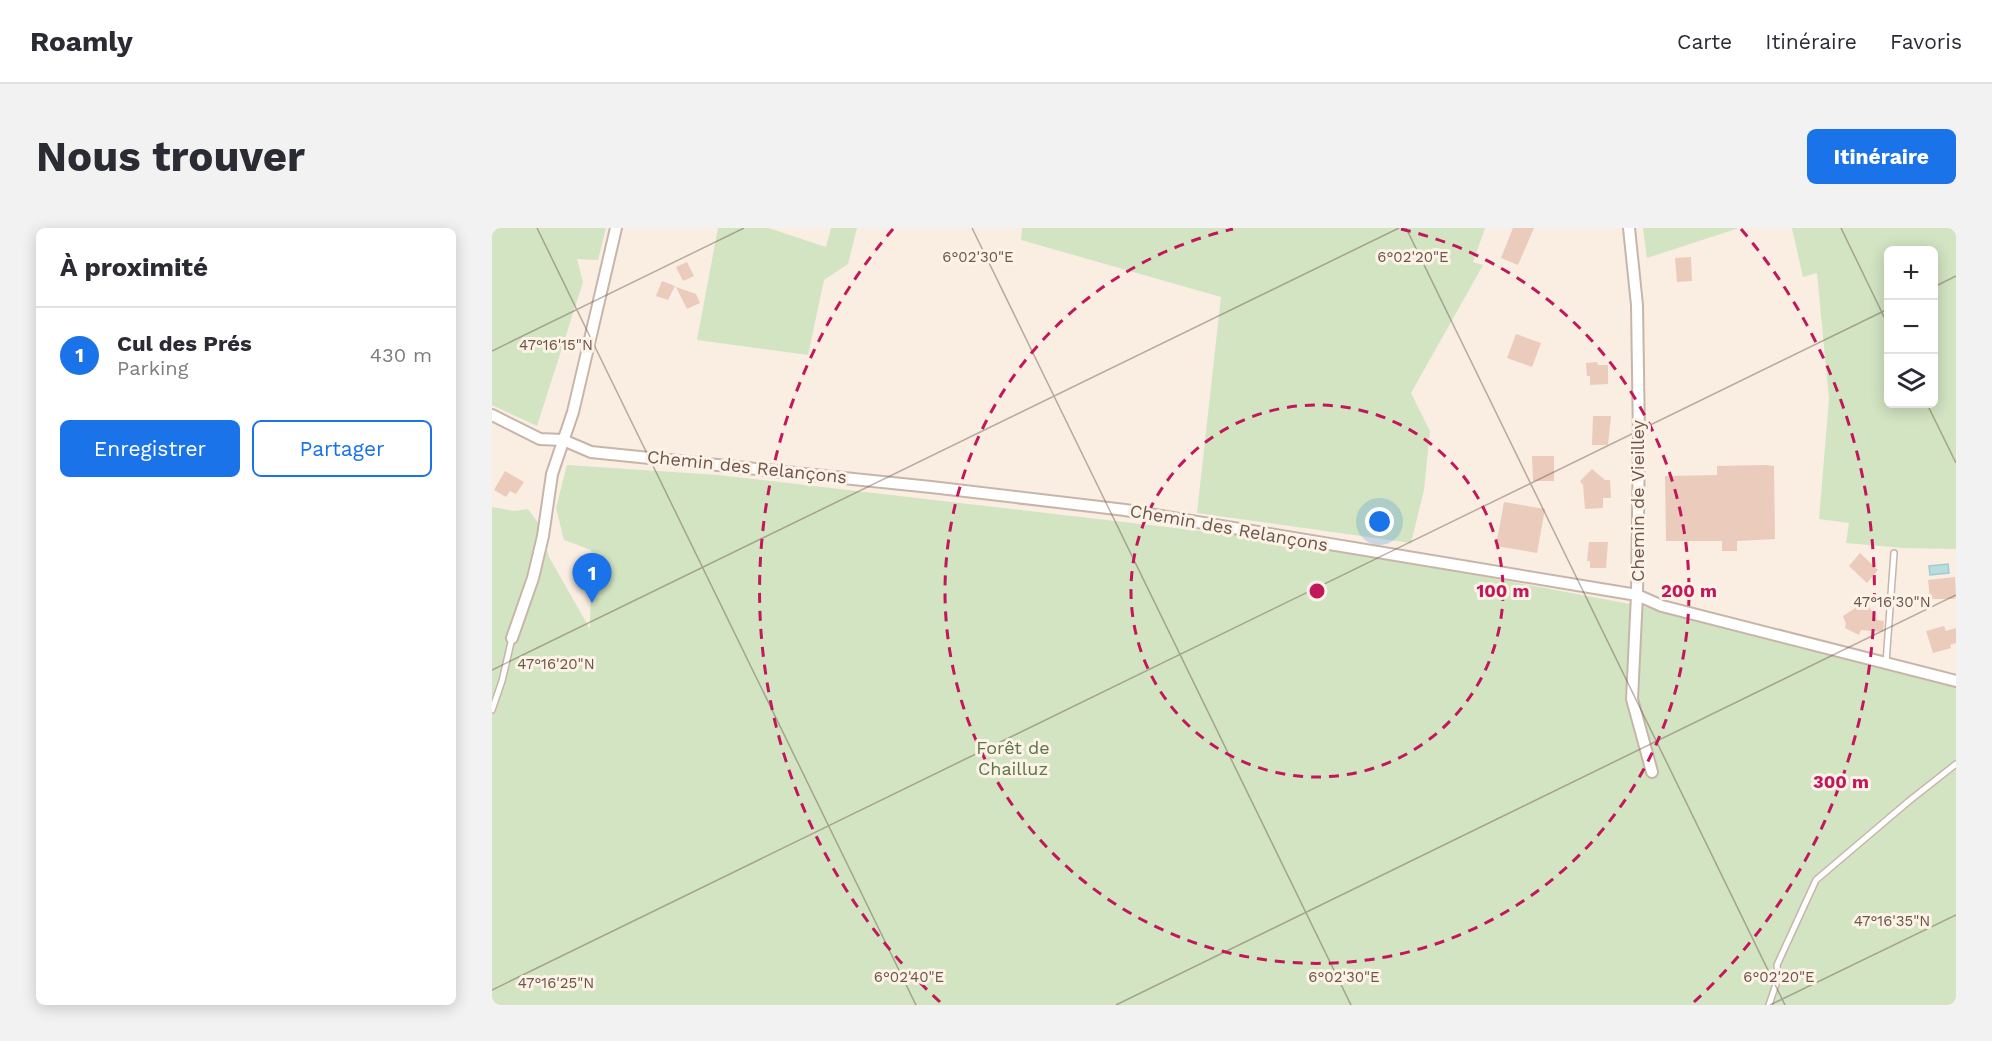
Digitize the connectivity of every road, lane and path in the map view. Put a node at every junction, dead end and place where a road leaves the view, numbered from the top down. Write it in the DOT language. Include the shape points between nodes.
graph roads {
  1 [pos="616,228"];
  2 [pos="1629,228"];
  3 [pos="492,415"];
  4 [pos="563,440"];
  5 [pos="1894,553"];
  6 [pos="1637,596"];
  7 [pos="512,638"];
  8 [pos="1886,663"];
  9 [pos="1956,681"];
  10 [pos="492,710"];
  11 [pos="1956,764"];
  12 [pos="1652,772"];
  13 [pos="1769,1005"];
  1 -- 4 [label="street"];
  2 -- 6 [label="street, Chemin de Vieilley" via="1637,305"];
  3 -- 4 [label="street, Chemin des Relançons" via="540,439"];
  4 -- 6 [label="street, Chemin des Relançons" via="591,452 1125,510"];
  4 -- 7 [label="street" via="552,474 533,578"];
  5 -- 8 [label="lane"];
  6 -- 8 [label="street, Chemin des Relançons" via="1662,606"];
  6 -- 12 [label="street, Chemin de Vieilley" via="1632,699"];
  7 -- 10 [label="lane"];
  8 -- 9 [label="street, Chemin des Relançons"];
  11 -- 13 [label="lane" via="1816,880 1777,965 1778,978"];
}
